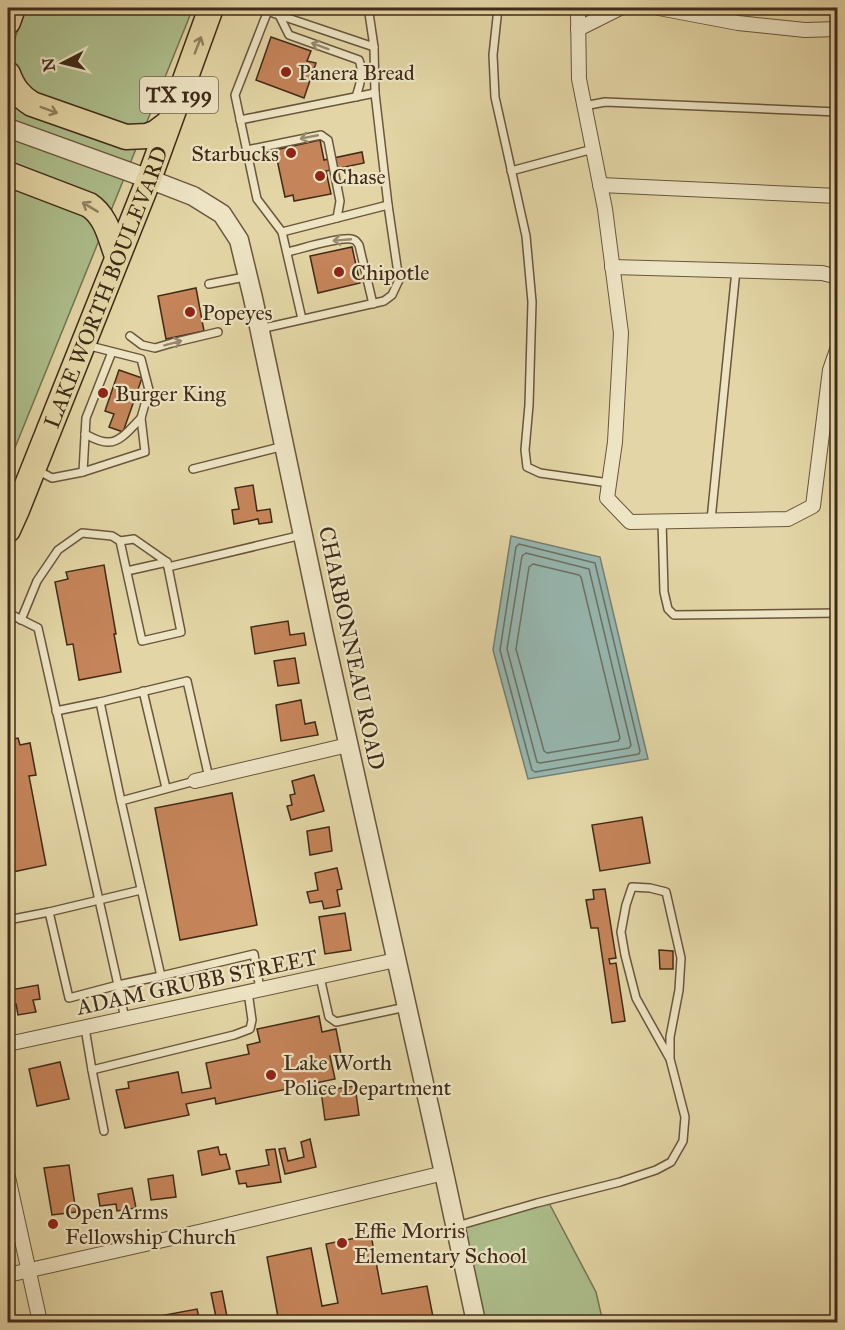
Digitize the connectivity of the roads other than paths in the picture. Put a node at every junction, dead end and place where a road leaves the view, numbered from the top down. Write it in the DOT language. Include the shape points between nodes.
graph roads {
  1 [pos="13,8"];
  2 [pos="211,8"];
  3 [pos="364,8"];
  4 [pos="498,8"];
  5 [pos="579,8"];
  6 [pos="620,8"];
  7 [pos="659,8"];
  8 [pos="268,9"];
  9 [pos="279,15"];
  10 [pos="8,22"];
  11 [pos="578,29"];
  12 [pos="837,29"];
  13 [pos="374,47"];
  14 [pos="8,74"];
  15 [pos="375,93"];
  16 [pos="356,97"];
  17 [pos="584,106"];
  18 [pos="837,112"];
  19 [pos="240,120"];
  20 [pos="167,124"];
  21 [pos="8,128"];
  22 [pos="593,149"];
  23 [pos="247,150"];
  24 [pos="511,171"];
  25 [pos="8,174"];
  26 [pos="148,179"];
  27 [pos="600,185"];
  28 [pos="837,196"];
  29 [pos="388,205"];
  30 [pos="337,218"];
  31 [pos="282,232"];
  32 [pos="287,252"];
  33 [pos="117,256"];
  34 [pos="612,267"];
  35 [pos="736,270"];
  36 [pos="248,276"];
  37 [pos="837,277"];
  38 [pos="208,284"];
  39 [pos="373,304"];
  40 [pos="302,319"];
  41 [pos="260,329"];
  42 [pos="218,332"];
  43 [pos="130,336"];
  44 [pos="83,344"];
  45 [pos="837,347"];
  46 [pos="112,352"];
  47 [pos="141,418"];
  48 [pos="85,434"];
  49 [pos="284,446"];
  50 [pos="33,468"];
  51 [pos="193,469"];
  52 [pos="82,472"];
  53 [pos="609,483"];
  54 [pos="711,520"];
  55 [pos="662,521"];
  56 [pos="8,530"];
  57 [pos="303,535"];
  58 [pos="120,541"];
  59 [pos="167,565"];
  60 [pos="127,571"];
  61 [pos="8,613"];
  62 [pos="837,613"];
  63 [pos="21,620"];
  64 [pos="143,691"];
  65 [pos="100,702"];
  66 [pos="56,711"];
  67 [pos="348,746"];
  68 [pos="209,778"];
  69 [pos="195,781"];
  70 [pos="166,788"];
  71 [pos="121,801"];
  72 [pos="141,890"];
  73 [pos="99,900"];
  74 [pos="49,912"];
  75 [pos="8,920"];
  76 [pos="396,960"];
  77 [pos="161,976"];
  78 [pos="320,977"];
  79 [pos="118,986"];
  80 [pos="254,991"];
  81 [pos="406,1007"];
  82 [pos="124,1019"];
  83 [pos="84,1028"];
  84 [pos="8,1044"];
  85 [pos="670,1059"];
  86 [pos="92,1070"];
  87 [pos="104,1131"];
  88 [pos="444,1173"];
  89 [pos="8,1176"];
  90 [pos="455,1226"];
  91 [pos="28,1271"];
  92 [pos="8,1275"];
  93 [pos="40,1323"];
  94 [pos="476,1323"];
  1 -- 10 [label="highway"];
  20 -- 2 [label="highway, LAKE WORTH BOULEVARD / TX 199, one-way"];
  3 -- 13 [label="lane" via="369,13"];
  4 -- 24 [label="lane" via="493,55 495,97"];
  5 -- 11 [label="street"];
  6 -- 11 [label="street"];
  7 -- 12 [label="street" via="738,23"];
  8 -- 9 [label="lane"];
  8 -- 19 [label="lane" via="234,96"];
  9 -- 13 [label="lane"];
  16 -- 9 [label="lane, one-way" via="361,82 359,60 289,35"];
  11 -- 17 [label="street"];
  13 -- 15 [label="lane"];
  14 -- 20 [label="highway, one-way" via="15,90 32,104 126,137 147,136"];
  15 -- 16 [label="lane"];
  15 -- 29 [label="lane"];
  16 -- 19 [label="lane"];
  17 -- 18 [label="lane" via="605,102"];
  17 -- 22 [label="street"];
  19 -- 23 [label="lane"];
  20 -- 26 [label="highway, LAKE WORTH BOULEVARD / TX 199"];
  21 -- 26 [label="street, CHARBONNEAU ROAD"];
  22 -- 24 [label="lane"];
  22 -- 27 [label="street"];
  30 -- 23 [label="lane, one-way" via="340,201 328,140 321,135"];
  23 -- 31 [label="lane" via="257,199"];
  24 -- 53 [label="lane" via="526,236 532,302 526,467 540,473"];
  33 -- 25 [label="highway, one-way" via="104,220 95,209"];
  26 -- 33 [label="highway, LAKE WORTH BOULEVARD / TX 199"];
  26 -- 36 [label="street, CHARBONNEAU ROAD" via="193,196 222,214 239,240"];
  27 -- 28 [label="street"];
  27 -- 34 [label="street"];
  29 -- 30 [label="lane"];
  29 -- 39 [label="lane" via="399,280 392,295"];
  30 -- 31 [label="lane"];
  31 -- 32 [label="lane"];
  39 -- 32 [label="lane, one-way" via="356,241 339,239"];
  32 -- 40 [label="lane"];
  33 -- 44 [label="highway, LAKE WORTH BOULEVARD / TX 199"];
  34 -- 35 [label="street"];
  34 -- 53 [label="street" via="621,333"];
  35 -- 37 [label="street"];
  35 -- 54 [label="lane"];
  36 -- 38 [label="lane"];
  36 -- 41 [label="street, CHARBONNEAU ROAD"];
  39 -- 40 [label="lane"];
  40 -- 41 [label="lane"];
  41 -- 49 [label="street, CHARBONNEAU ROAD"];
  43 -- 42 [label="lane, one-way" via="155,348"];
  44 -- 46 [label="lane"];
  44 -- 50 [label="highway, LAKE WORTH BOULEVARD / TX 199"];
  45 -- 54 [label="street" via="830,370 813,506 788,519"];
  46 -- 47 [label="lane" via="141,359 149,390"];
  46 -- 48 [label="lane" via="86,418"];
  47 -- 48 [label="lane" via="110,442"];
  47 -- 52 [label="lane" via="145,452"];
  48 -- 52 [label="lane"];
  49 -- 51 [label="lane"];
  49 -- 57 [label="street, CHARBONNEAU ROAD"];
  50 -- 52 [label="lane" via="52,478"];
  50 -- 56 [label="highway, LAKE WORTH BOULEVARD / TX 199"];
  53 -- 55 [label="street" via="607,498 630,522"];
  54 -- 55 [label="street"];
  55 -- 62 [label="lane" via="664,592 668,609 674,615"];
  57 -- 59 [label="lane"];
  57 -- 67 [label="street, CHARBONNEAU ROAD"];
  58 -- 59 [label="lane" via="134,539"];
  58 -- 60 [label="lane"];
  58 -- 63 [label="lane" via="112,536 82,533 58,550 37,581"];
  59 -- 60 [label="lane"];
  59 -- 60 [label="lane" via="181,632 142,641"];
  61 -- 63 [label="lane"];
  63 -- 66 [label="lane" via="38,628"];
  64 -- 65 [label="lane"];
  64 -- 68 [label="lane" via="187,681"];
  64 -- 70 [label="lane"];
  65 -- 66 [label="lane"];
  65 -- 71 [label="lane"];
  66 -- 73 [label="lane"];
  67 -- 68 [label="street"];
  67 -- 76 [label="street, CHARBONNEAU ROAD"];
  68 -- 69 [label="street"];
  69 -- 70 [label="lane"];
  70 -- 71 [label="lane"];
  71 -- 72 [label="lane"];
  72 -- 73 [label="lane"];
  72 -- 77 [label="lane"];
  73 -- 74 [label="lane"];
  73 -- 79 [label="lane"];
  74 -- 75 [label="lane"];
  74 -- 79 [label="lane" via="69,998"];
  76 -- 78 [label="street, ADAM GRUBB STREET"];
  76 -- 81 [label="street, CHARBONNEAU ROAD"];
  77 -- 79 [label="lane"];
  77 -- 80 [label="lane" via="254,954"];
  78 -- 80 [label="street, ADAM GRUBB STREET"];
  78 -- 81 [label="lane" via="329,1017 336,1022"];
  79 -- 82 [label="lane"];
  80 -- 82 [label="street, ADAM GRUBB STREET"];
  80 -- 86 [label="lane" via="250,1029"];
  81 -- 88 [label="street, CHARBONNEAU ROAD"];
  82 -- 83 [label="street, ADAM GRUBB STREET"];
  83 -- 84 [label="street, ADAM GRUBB STREET"];
  83 -- 86 [label="lane"];
  85 -- 85 [label="lane" via="681,958 666,892 632,887 621,932 625,955 636,998"];
  85 -- 90 [label="lane" via="685,1117 683,1141 671,1162 620,1182"];
  86 -- 87 [label="lane"];
  88 -- 90 [label="street, CHARBONNEAU ROAD"];
  88 -- 91 [label="street"];
  89 -- 91 [label="street"];
  90 -- 94 [label="street, CHARBONNEAU ROAD"];
  91 -- 92 [label="street"];
  91 -- 93 [label="street"];
}
